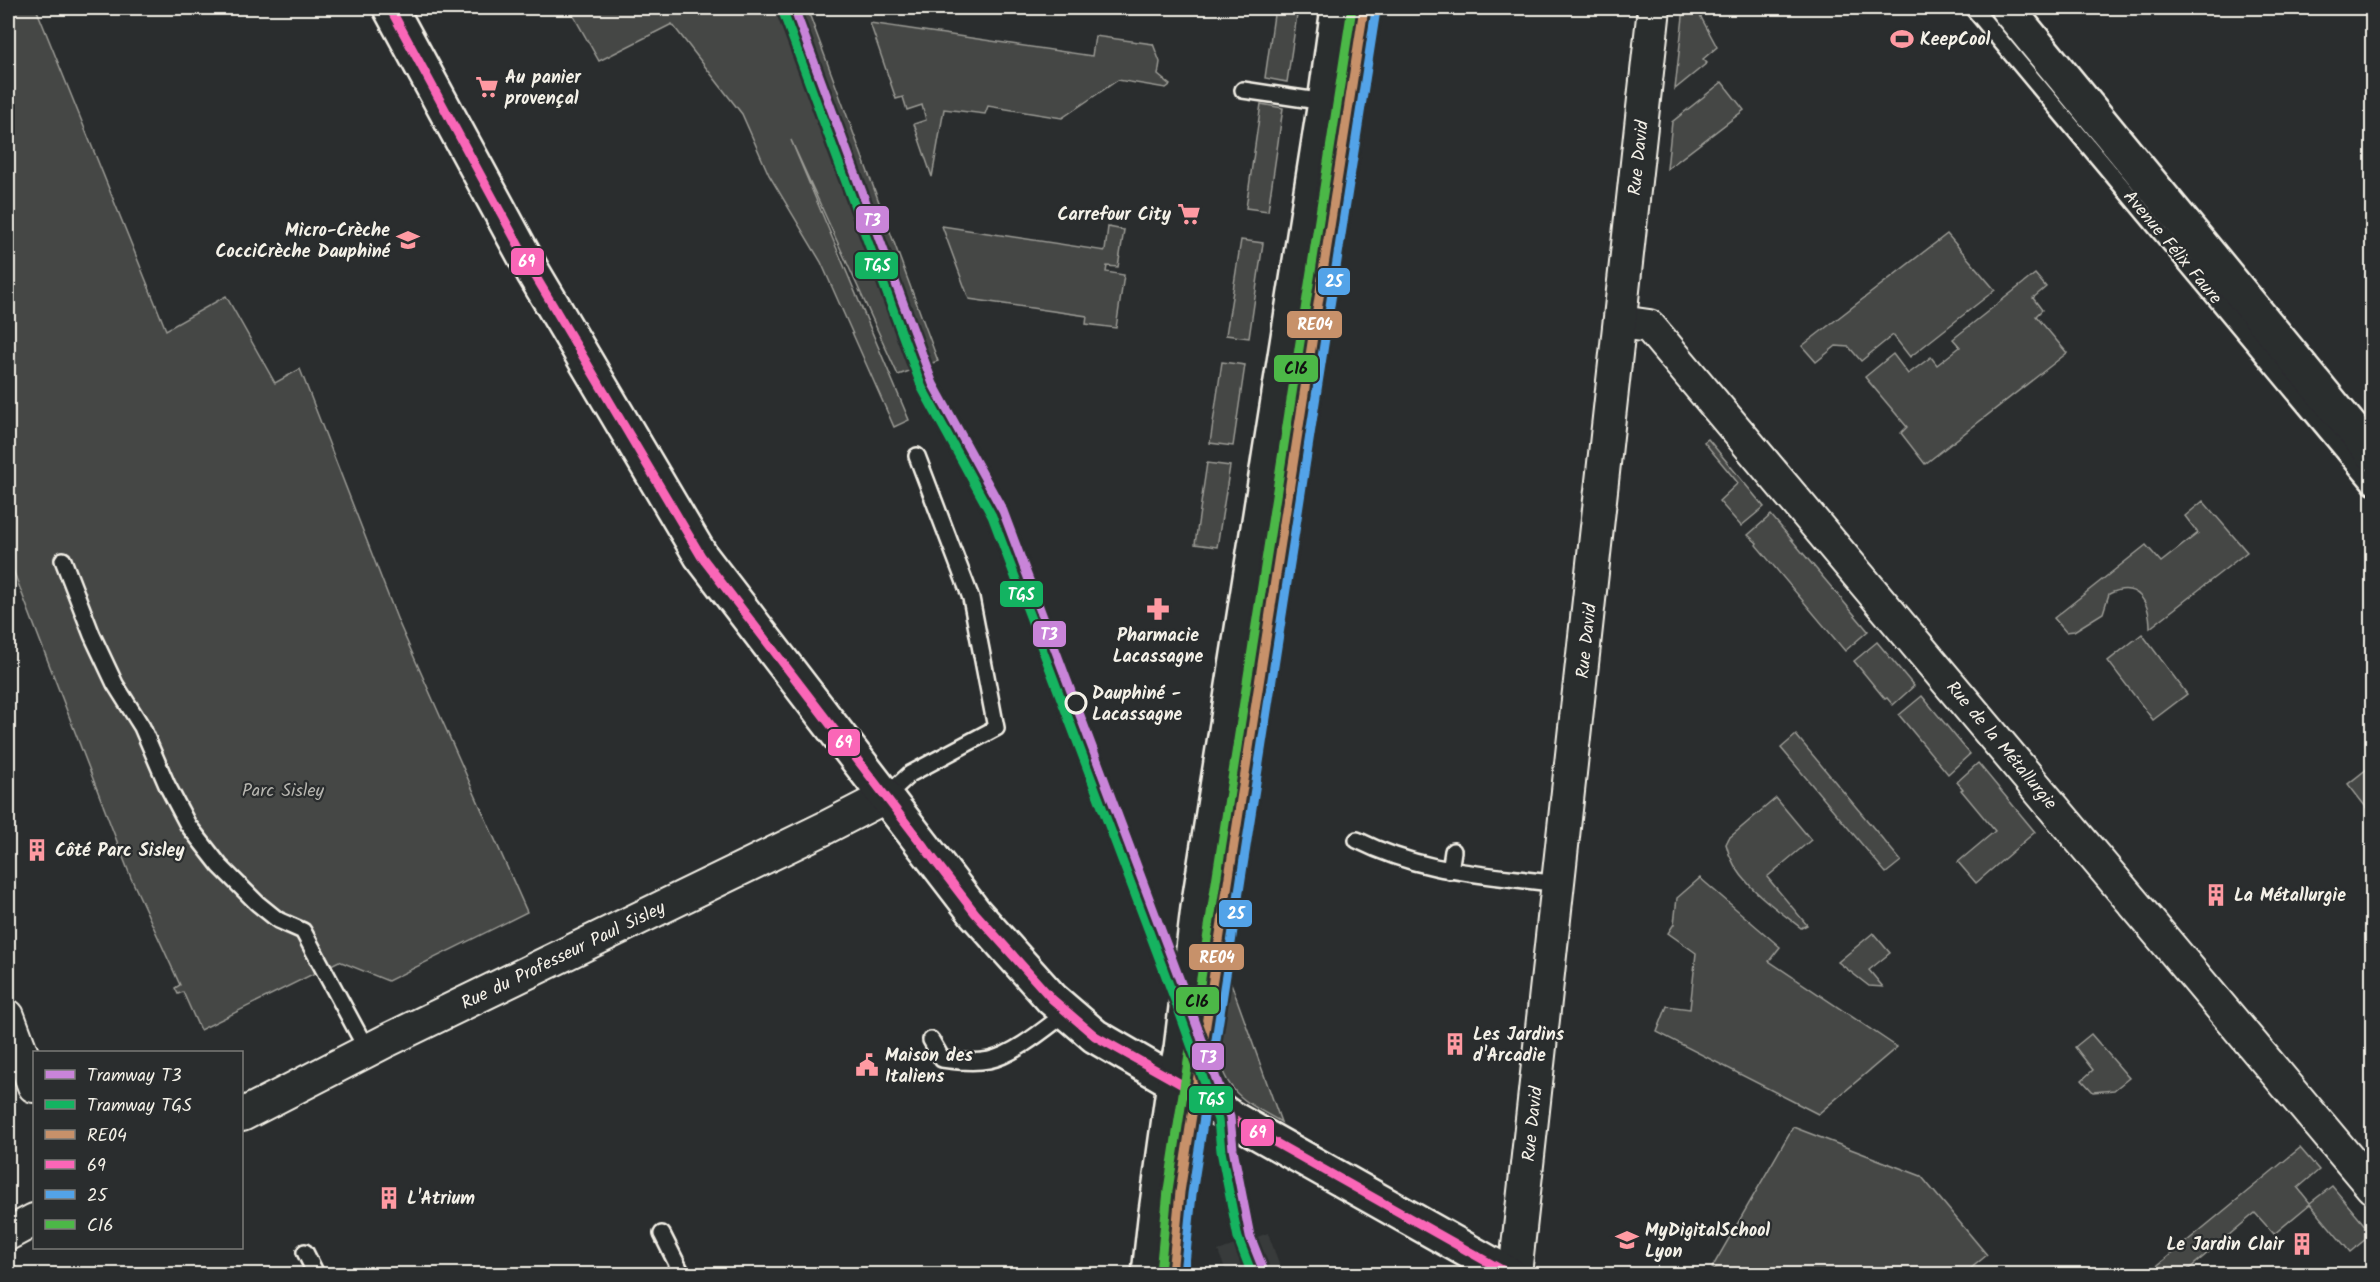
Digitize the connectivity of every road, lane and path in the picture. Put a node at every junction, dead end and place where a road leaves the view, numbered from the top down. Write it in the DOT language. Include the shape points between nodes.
graph roads {
  1 [pos="390,8"];
  2 [pos="1338,8"];
  3 [pos="1364,8"];
  4 [pos="1654,8"];
  5 [pos="1974,8"];
  6 [pos="2007,8"];
  7 [pos="1243,90"];
  8 [pos="1325,102"];
  9 [pos="1621,322"];
  10 [pos="2373,453"];
  11 [pos="917,456"];
  12 [pos="2373,486"];
  13 [pos="63,560"];
  14 [pos="885,796"];
  15 [pos="1357,840"];
  16 [pos="1453,850"];
  17 [pos="1450,871"];
  18 [pos="1558,884"];
  19 [pos="1066,1013"];
  20 [pos="8,1016"];
  21 [pos="931,1040"];
  22 [pos="367,1050"];
  23 [pos="33,1083"];
  24 [pos="1186,1087"];
  25 [pos="243,1114"];
  26 [pos="2373,1187"];
  27 [pos="33,1222"];
  28 [pos="8,1234"];
  29 [pos="662,1234"];
  30 [pos="305,1252"];
  31 [pos="316,1275"];
  32 [pos="682,1275"];
  33 [pos="1149,1275"];
  34 [pos="1172,1275"];
  35 [pos="1509,1275"];
  36 [pos="1515,1275"];
  1 -- 14 [label="main road" via="533,272 701,556"];
  2 -- 8 [label="main road"];
  3 -- 24 [label="lane"];
  4 -- 9 [label="street, Rue David"];
  5 -- 12 [label="lane, Avenue Félix Faure"];
  6 -- 10 [label="main road, Avenue Félix Faure"];
  7 -- 8 [label="lane"];
  8 -- 24 [label="main road" via="1205,865 1181,1050"];
  9 -- 18 [label="street, Rue David"];
  9 -- 26 [label="street, Rue de la Métallurgie" via="1649,326"];
  11 -- 14 [label="lane" via="970,598 996,728 910,774"];
  13 -- 22 [label="lane" via="92,636 142,727 188,825 220,866 257,903 278,920 303,931"];
  14 -- 19 [label="main road" via="975,913"];
  14 -- 22 [label="street, Rue du Professeur Paul Sisley"];
  15 -- 17 [label="lane" via="1382,852"];
  16 -- 17 [label="lane"];
  17 -- 18 [label="lane"];
  18 -- 36 [label="street, Rue David"];
  19 -- 21 [label="lane" via="1030,1040 991,1060 942,1059"];
  19 -- 24 [label="main road" via="1095,1036"];
  20 -- 23 [label="street"];
  22 -- 25 [label="street, Rue du Professeur Paul Sisley"];
  24 -- 33 [label="main road"];
  24 -- 34 [label="lane"];
  24 -- 35 [label="main road"];
  27 -- 28 [label="street"];
  29 -- 32 [label="lane"];
  30 -- 31 [label="lane"];
}
